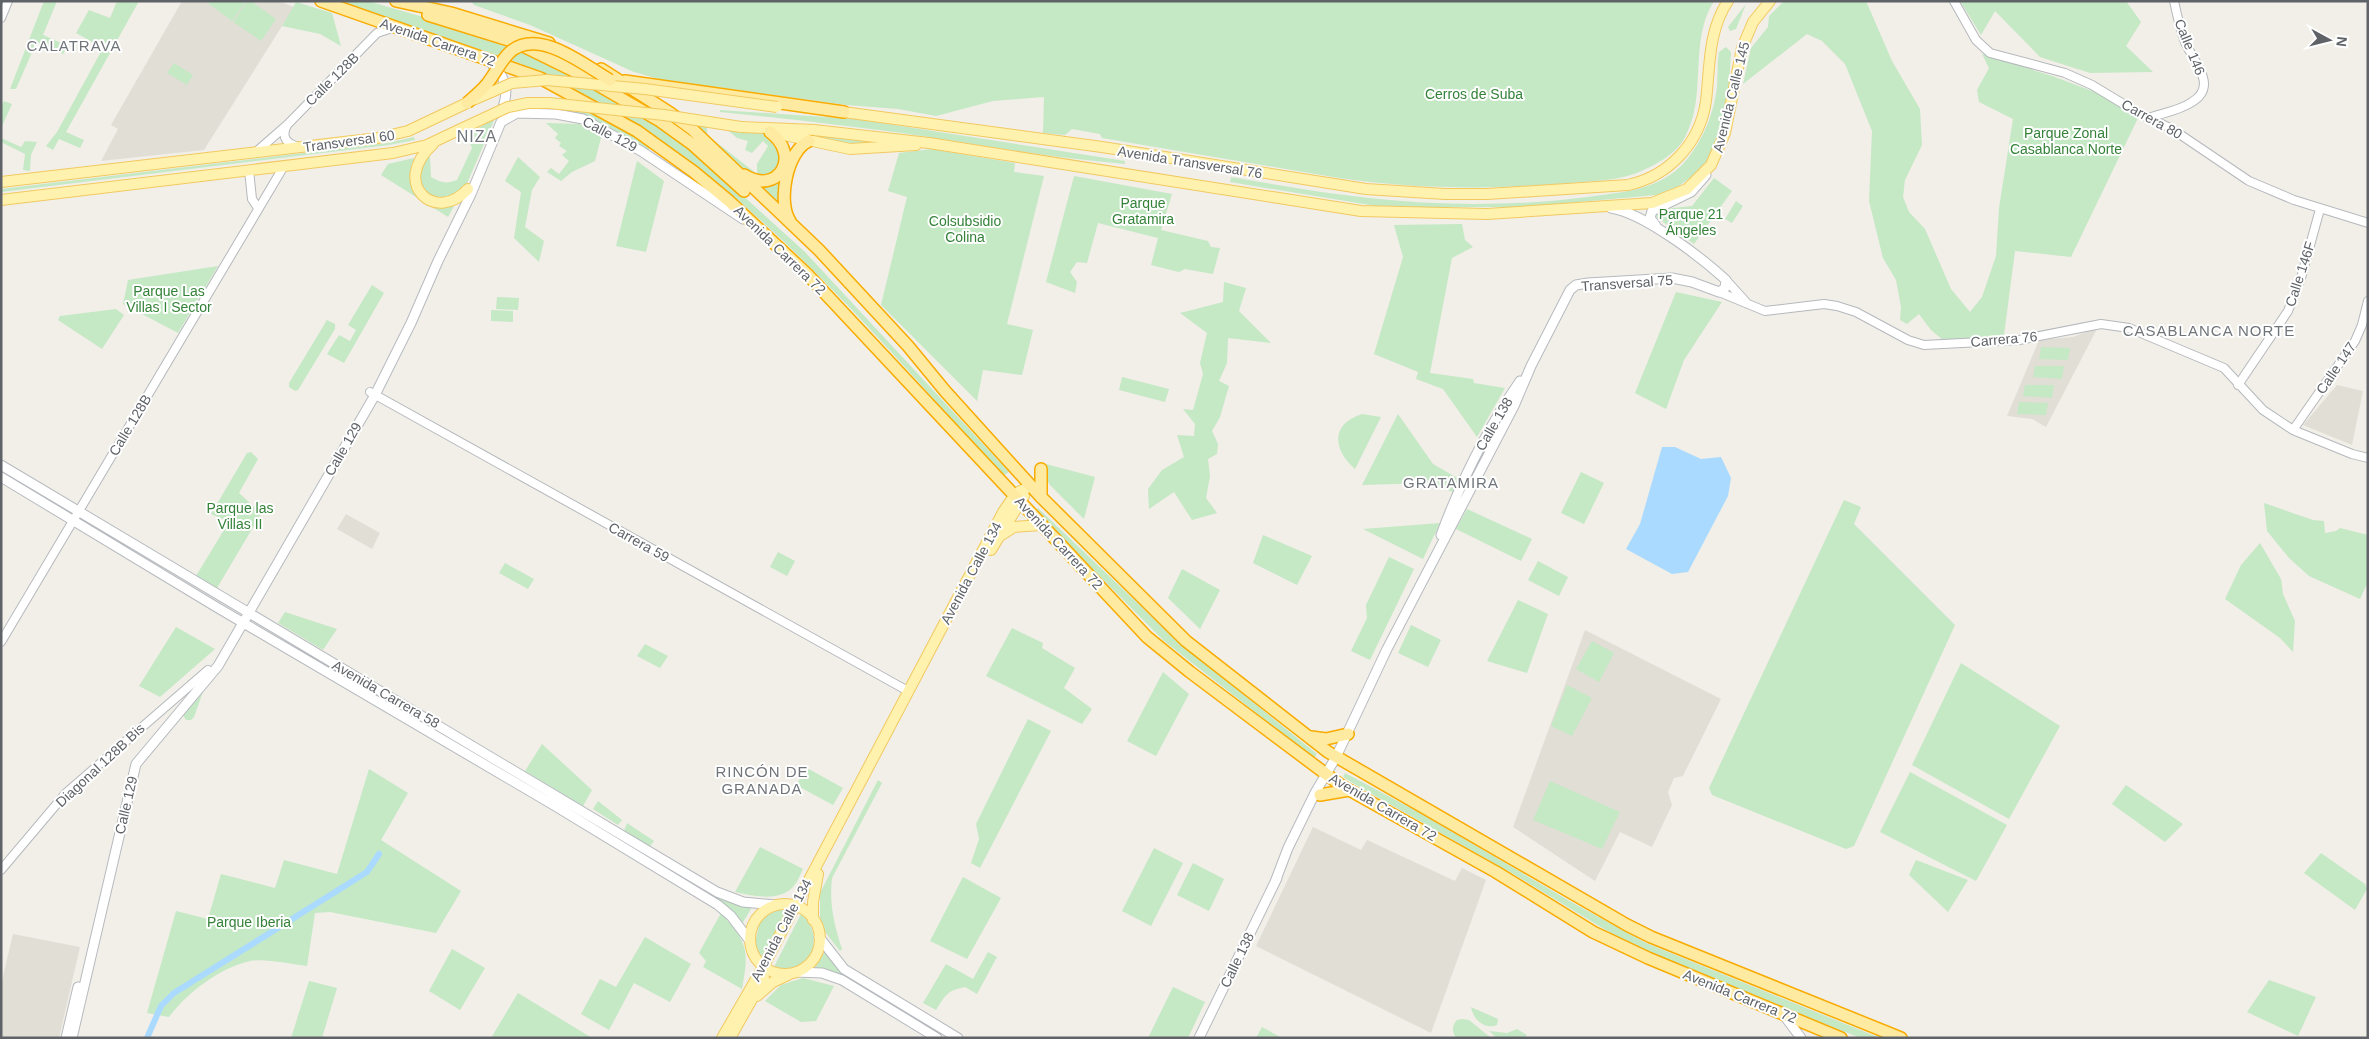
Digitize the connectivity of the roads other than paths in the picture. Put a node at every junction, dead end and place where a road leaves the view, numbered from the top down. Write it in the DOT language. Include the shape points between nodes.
graph roads {
  1 [pos="8,1"];
  2 [pos="321,1"];
  3 [pos="388,1"];
  4 [pos="396,1"];
  5 [pos="1728,1"];
  6 [pos="1770,1"];
  7 [pos="1954,1"];
  8 [pos="2174,1"];
  9 [pos="1,18"];
  10 [pos="375,21"];
  11 [pos="396,28"];
  12 [pos="377,33"];
  13 [pos="481,57"];
  14 [pos="614,79"];
  15 [pos="506,96"];
  16 [pos="467,103"];
  17 [pos="568,104"];
  18 [pos="777,107"];
  19 [pos="844,112"];
  20 [pos="528,113"];
  21 [pos="2148,118"];
  22 [pos="288,124"];
  23 [pos="741,127"];
  24 [pos="770,132"];
  25 [pos="809,141"];
  26 [pos="435,142"];
  27 [pos="929,143"];
  28 [pos="300,148"];
  29 [pos="255,153"];
  30 [pos="1711,165"];
  31 [pos="284,166"];
  32 [pos="729,166"];
  33 [pos="249,170"];
  34 [pos="1,182"];
  35 [pos="1605,187"];
  36 [pos="468,189"];
  37 [pos="1,200"];
  38 [pos="1601,206"];
  39 [pos="258,208"];
  40 [pos="2320,209"];
  41 [pos="2368,223"];
  42 [pos="796,228"];
  43 [pos="760,230"];
  44 [pos="1668,236"];
  45 [pos="1726,280"];
  46 [pos="1719,292"];
  47 [pos="1567,294"];
  48 [pos="2368,302"];
  49 [pos="1749,306"];
  50 [pos="1530,366"];
  51 [pos="2238,385"];
  52 [pos="945,392"];
  53 [pos="372,393"];
  54 [pos="2293,430"];
  55 [pos="1476,455"];
  56 [pos="2368,458"];
  57 [pos="1486,460"];
  58 [pos="1,465"];
  59 [pos="1042,469"];
  60 [pos="1,477"];
  61 [pos="1031,486"];
  62 [pos="1041,497"];
  63 [pos="1017,499"];
  64 [pos="79,512"];
  65 [pos="74,520"];
  66 [pos="1041,525"];
  67 [pos="997,538"];
  68 [pos="1428,569"];
  69 [pos="244,617"];
  70 [pos="1,642"];
  71 [pos="208,670"];
  72 [pos="908,691"];
  73 [pos="1348,734"];
  74 [pos="1306,735"];
  75 [pos="1336,757"];
  76 [pos="1327,775"];
  77 [pos="1349,790"];
  78 [pos="1320,795"];
  79 [pos="1,870"];
  80 [pos="818,874"];
  81 [pos="808,879"];
  82 [pos="1275,882"];
  83 [pos="778,905"];
  84 [pos="797,907"];
  85 [pos="813,920"];
  86 [pos="819,937"];
  87 [pos="750,941"];
  88 [pos="752,952"];
  89 [pos="765,968"];
  90 [pos="793,973"];
  91 [pos="750,988"];
  92 [pos="751,1002"];
  93 [pos="1783,1014"];
  94 [pos="66,1038"];
  95 [pos="72,1038"];
  96 [pos="722,1038"];
  97 [pos="730,1038"];
  98 [pos="937,1038"];
  99 [pos="958,1038"];
  100 [pos="1199,1038"];
  101 [pos="1801,1038"];
  102 [pos="1841,1038"];
  103 [pos="1901,1038"];
  1 -- 9 [label="street"];
  2 -- 10 [label="highway, Avenida Carrera 72"];
  3 -- 52 [label="highway, Avenida Carrera 72" via="523,46 660,121 703,154 799,240"];
  4 -- 14 [label="highway, Avenida Carrera 72" via="451,13 550,43"];
  5 -- 35 [label="main road, Avenida Calle 145" via="1716,27 1704,112 1689,145 1660,173 1639,182"];
  6 -- 30 [label="main road, Avenida Calle 145" via="1753,22 1742,48 1725,133"];
  7 -- 21 [label="street, Carrera 80" via="1986,51 2065,73"];
  8 -- 21 [label="street, Calle 146" via="2186,44 2202,72 2204,83 2201,94 2193,102"];
  10 -- 11 [label="highway, Avenida Carrera 72"];
  10 -- 12 [label="street"];
  11 -- 12 [label="street"];
  11 -- 13 [label="highway, Avenida Carrera 72"];
  12 -- 22 [label="street, Calle 128B"];
  13 -- 15 [label="main road" via="502,76"];
  13 -- 43 [label="highway, Avenida Carrera 72" via="540,78 637,131 707,182"];
  14 -- 16 [label="highway, bridge" via="556,49 543,44 524,44 509,53 488,83"];
  14 -- 19 [label="highway"];
  14 -- 32 [label="highway, Avenida Carrera 72" via="661,106 692,129"];
  15 -- 20 [label="main road" via="512,108"];
  15 -- 36 [label="main road, Calle 129"];
  16 -- 18 [label="main road, Transversal 60, bridge" via="512,84 548,80"];
  16 -- 28 [label="main road, Transversal 60" via="401,134"];
  17 -- 23 [label="main road, Transversal 60, bridge"];
  17 -- 26 [label="main road, Transversal 60, bridge" via="508,108"];
  17 -- 43 [label="highway, bridge" via="603,118 646,145"];
  18 -- 19 [label="main road, Avenida Transversal 76"];
  19 -- 35 [label="main road, Avenida Transversal 76" via="1111,148 1366,189 1487,194"];
  20 -- 43 [label="main road, Calle 129" via="570,116 595,124"];
  20 -- 53 [label="main road, Calle 129" via="511,115 499,125 411,323"];
  21 -- 40 [label="street, Carrera 80" via="2172,129 2249,181"];
  22 -- 28 [label="street" via="285,139"];
  22 -- 29 [label="street, Calle 128B"];
  23 -- 24 [label="main road, Avenida Transversal 76"];
  23 -- 27 [label="main road, Avenida Transversal 76" via="814,130"];
  24 -- 25 [label="main road, Avenida Transversal 76"];
  24 -- 32 [label="highway" via="782,143 786,155 779,175 759,181"];
  25 -- 27 [label="main road, Avenida Transversal 76" via="858,150"];
  25 -- 42 [label="highway" via="794,152 784,197 785,212"];
  26 -- 31 [label="main road, Transversal 60" via="387,154"];
  26 -- 36 [label="main road" via="420,156 416,166 414,179 418,188 430,200 447,203 458,199"];
  27 -- 38 [label="main road, Avenida Transversal 76" via="1361,211 1487,214"];
  28 -- 29 [label="main road, Transversal 60"];
  29 -- 34 [label="main road, Transversal 60"];
  30 -- 38 [label="main road, Avenida Calle 145" via="1693,184 1668,198 1646,204"];
  30 -- 44 [label="main road" via="1704,179 1691,192 1650,214 1652,222"];
  31 -- 33 [label="main road, Transversal 60"];
  31 -- 39 [label="street, Calle 128B"];
  32 -- 42 [label="highway, Avenida Carrera 72"];
  33 -- 37 [label="main road, Transversal 60"];
  33 -- 39 [label="street" via="252,199"];
  36 -- 53 [label="main road, Calle 129"];
  38 -- 44 [label="main road" via="1632,213"];
  39 -- 64 [label="street, Calle 128B"];
  40 -- 41 [label="street, Carrera 80"];
  40 -- 51 [label="street, Calle 146F" via="2301,278 2288,311"];
  42 -- 52 [label="highway, Avenida Carrera 72" via="908,346"];
  43 -- 63 [label="highway, Avenida Carrera 72" via="806,274"];
  44 -- 45 [label="main road" via="1688,248"];
  45 -- 46 [label="main road" via="1725,288"];
  45 -- 49 [label="street"];
  46 -- 47 [label="main road, Transversal 75" via="1686,280 1660,278 1581,284"];
  46 -- 49 [label="street, Transversal 75"];
  47 -- 50 [label="main road, Calle 138"];
  48 -- 54 [label="street, Calle 147" via="2355,341"];
  49 -- 51 [label="street, Carrera 76" via="1765,311 1824,304 1837,306 1924,345 2019,340 2101,324 2118,325 2154,336 2221,366"];
  50 -- 55 [label="main road, Calle 138"];
  50 -- 57 [label="main road, Calle 138"];
  51 -- 54 [label="street, Carrera 76" via="2263,410"];
  52 -- 61 [label="highway, Avenida Carrera 72"];
  53 -- 69 [label="main road, Calle 129"];
  53 -- 72 [label="street, Carrera 59"];
  54 -- 56 [label="street, Carrera 76"];
  55 -- 57 [label="main road" via="1482,455"];
  55 -- 68 [label="main road, Calle 138"];
  57 -- 68 [label="main road, Calle 138"];
  58 -- 64 [label="main road, Avenida Carrera 58"];
  59 -- 62 [label="highway"];
  60 -- 65 [label="main road, Avenida Carrera 58"];
  61 -- 62 [label="highway, Avenida Carrera 72"];
  61 -- 63 [label="main road, Avenida Calle 134" via="1022,489"];
  62 -- 74 [label="highway, Avenida Carrera 72" via="1170,626"];
  63 -- 66 [label="highway, Avenida Carrera 72"];
  63 -- 67 [label="main road, Avenida Calle 134"];
  63 -- 72 [label="main road, Avenida Calle 134" via="1003,512"];
  64 -- 65 [label="street, Calle 128B"];
  64 -- 69 [label="main road, Avenida Carrera 58"];
  65 -- 69 [label="main road, Avenida Carrera 58"];
  65 -- 70 [label="street, Calle 128B"];
  66 -- 67 [label="main road" via="1014,526"];
  66 -- 76 [label="highway, Avenida Carrera 72" via="1153,642"];
  67 -- 80 [label="main road, Avenida Calle 134"];
  68 -- 73 [label="main road, Calle 138"];
  69 -- 71 [label="main road, Calle 129"];
  69 -- 83 [label="main road, Avenida Carrera 58" via="551,791 717,892 744,902"];
  69 -- 87 [label="main road, Avenida Carrera 58" via="718,905"];
  69 -- 95 [label="main road, Calle 129" via="212,675 136,764"];
  71 -- 79 [label="street, Diagonal 128B Bis" via="66,793"];
  71 -- 94 [label="main road, Calle 129" via="131,764"];
  72 -- 81 [label="main road, Avenida Calle 134"];
  73 -- 74 [label="highway" via="1326,739"];
  73 -- 75 [label="main road, Calle 138"];
  74 -- 75 [label="highway, Avenida Carrera 72"];
  75 -- 76 [label="main road, Calle 138"];
  75 -- 103 [label="highway, Avenida Carrera 72" via="1635,929"];
  76 -- 77 [label="highway, Avenida Carrera 72"];
  76 -- 78 [label="main road, Calle 138"];
  76 -- 82 [label="main road, Calle 138" via="1296,830"];
  77 -- 78 [label="highway"];
  77 -- 93 [label="highway, Avenida Carrera 72" via="1621,946"];
  78 -- 82 [label="main road, Calle 138"];
  80 -- 84 [label="main road, Avenida Calle 134"];
  80 -- 85 [label="main road"];
  81 -- 83 [label="main road" via="797,892"];
  81 -- 84 [label="main road, Avenida Calle 134"];
  82 -- 100 [label="main road, Calle 138"];
  83 -- 84 [label="main road"];
  83 -- 87 [label="main road" via="754,922"];
  84 -- 85 [label="main road"];
  84 -- 89 [label="main road, Avenida Calle 134"];
  85 -- 86 [label="main road"];
  86 -- 90 [label="main road" via="813,959"];
  86 -- 99 [label="main road" via="844,969"];
  87 -- 88 [label="main road"];
  88 -- 89 [label="main road"];
  88 -- 91 [label="main road"];
  89 -- 90 [label="main road" via="778,974"];
  89 -- 91 [label="main road, Avenida Calle 134"];
  89 -- 92 [label="main road, Avenida Calle 134"];
  90 -- 92 [label="main road" via="765,988"];
  90 -- 98 [label="main road" via="822,973 842,980"];
  91 -- 96 [label="main road, Avenida Calle 134"];
  92 -- 97 [label="main road, Avenida Calle 134"];
  93 -- 101 [label="main road"];
  93 -- 102 [label="highway, Avenida Carrera 72"];
}
